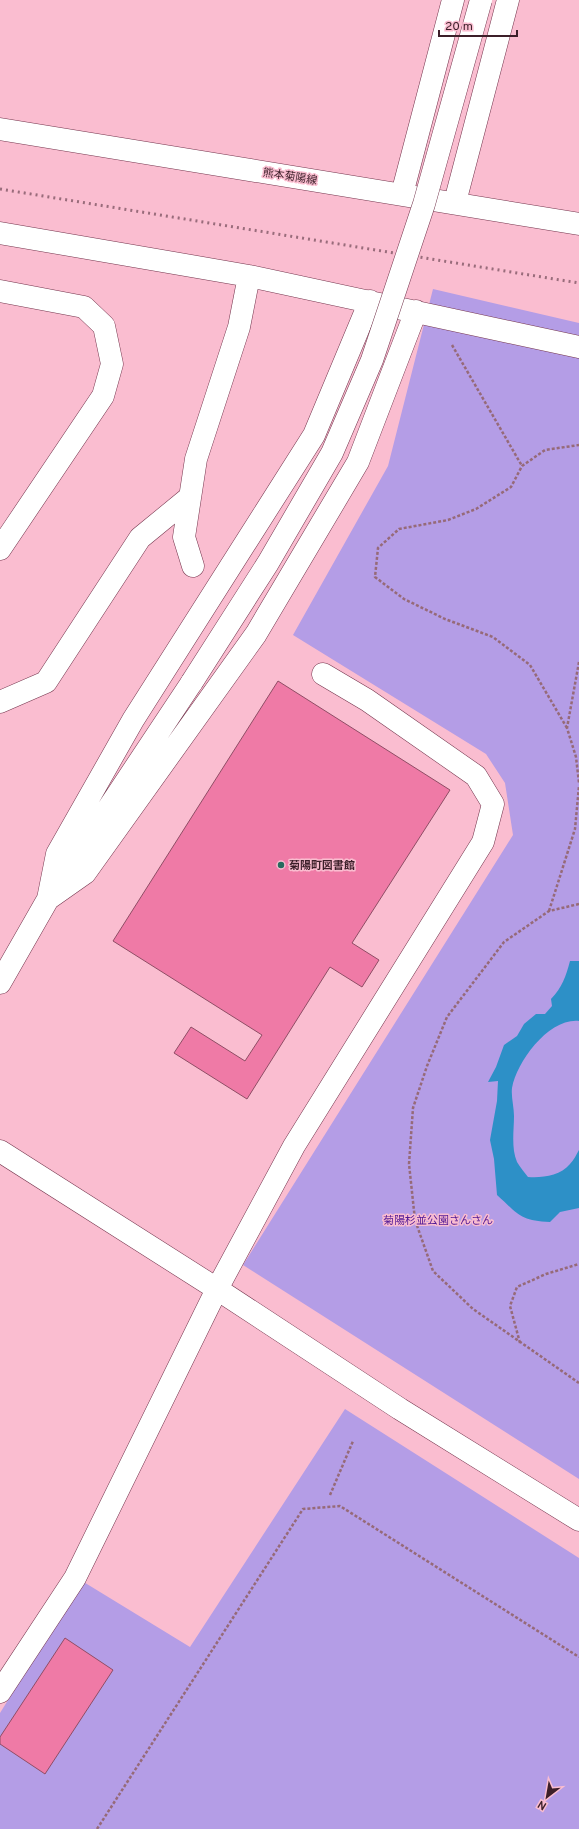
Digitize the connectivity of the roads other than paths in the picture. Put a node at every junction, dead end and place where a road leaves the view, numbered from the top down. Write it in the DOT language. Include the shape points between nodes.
graph roads {
  1 [pos="453,0"];
  2 [pos="481,0"];
  3 [pos="508,0"];
  4 [pos="0,129"];
  5 [pos="402,194"];
  6 [pos="455,202"];
  7 [pos="579,224"];
  8 [pos="0,233"];
  9 [pos="249,276"];
  10 [pos="0,291"];
  11 [pos="370,301"];
  12 [pos="416,311"];
  13 [pos="579,347"];
  14 [pos="190,497"];
  15 [pos="2,540"];
  16 [pos="193,566"];
  17 [pos="323,674"];
  18 [pos="0,702"];
  19 [pos="48,899"];
  20 [pos="0,983"];
  21 [pos="0,1151"];
  22 [pos="217,1288"];
  23 [pos="579,1520"];
  24 [pos="0,1692"];
  1 -- 5 [label="street"];
  2 -- 19 [label="street, bridge" via="424,204 372,360 332,453 268,563"];
  3 -- 6 [label="street"];
  4 -- 5 [label="street, 熊本菊陽線"];
  5 -- 6 [label="street, 熊本菊陽線"];
  6 -- 7 [label="street, 熊本菊陽線"];
  8 -- 9 [label="street"];
  9 -- 11 [label="street"];
  9 -- 14 [label="street" via="239,327 196,460"];
  10 -- 15 [label="street" via="84,307 104,326 112,364 103,396"];
  11 -- 12 [label="street"];
  11 -- 19 [label="street" via="314,435 134,720 57,854"];
  12 -- 13 [label="street"];
  12 -- 19 [label="street" via="358,462 256,634 85,873"];
  14 -- 16 [label="street" via="184,537"];
  14 -- 18 [label="street" via="140,538 46,682"];
  17 -- 22 [label="street" via="367,700 476,776 493,804 483,842 294,1146"];
  19 -- 20 [label="street"];
  21 -- 22 [label="street"];
  22 -- 23 [label="street" via="400,1409"];
  22 -- 24 [label="street" via="75,1578"];
}
